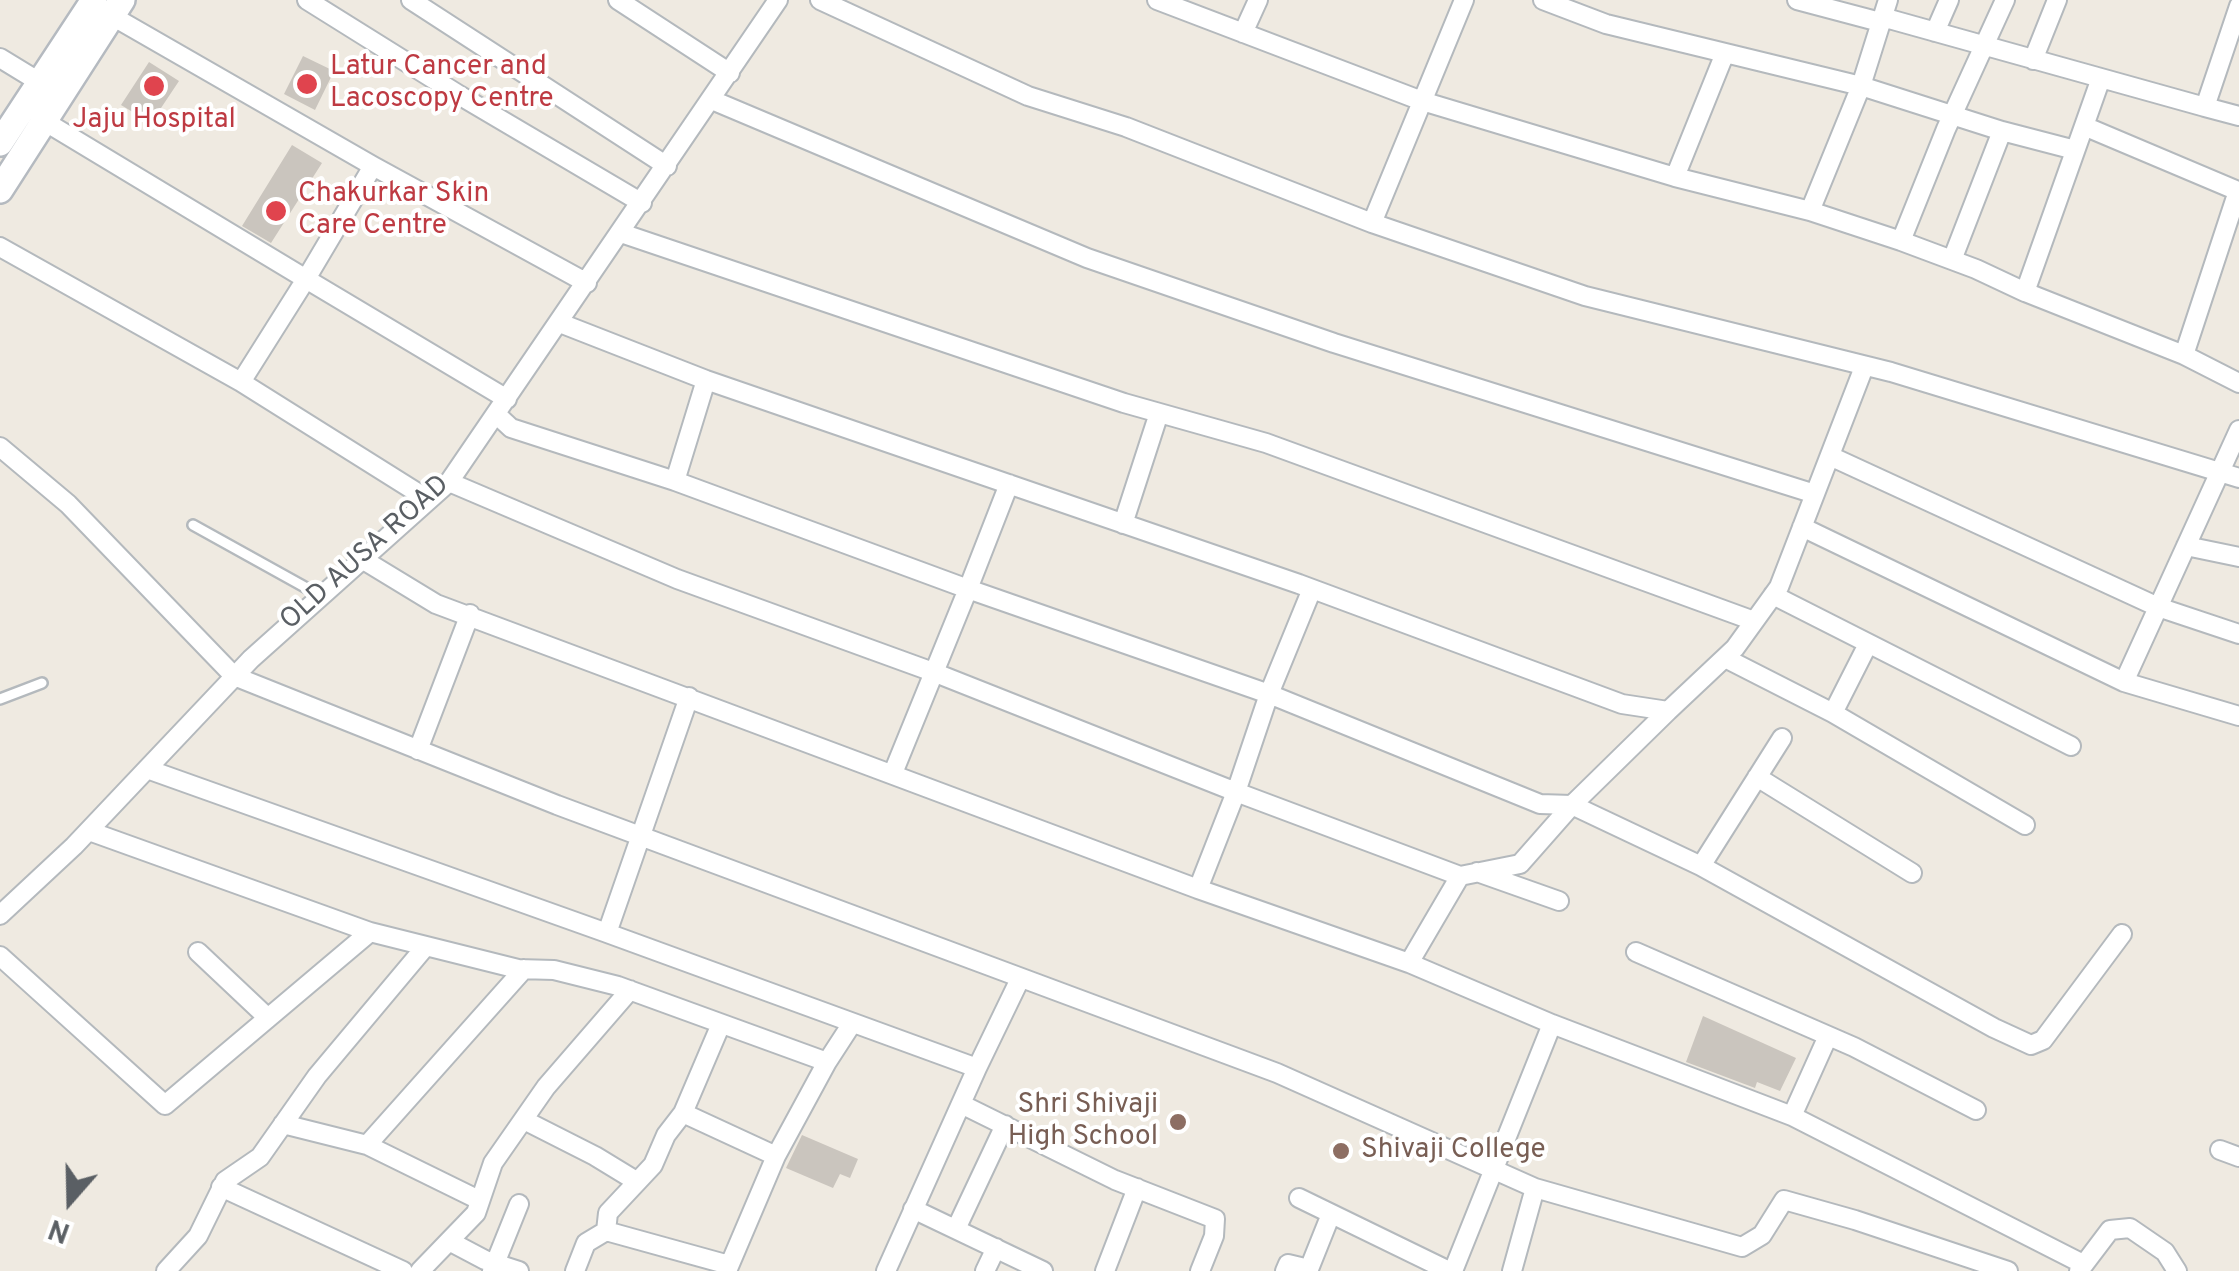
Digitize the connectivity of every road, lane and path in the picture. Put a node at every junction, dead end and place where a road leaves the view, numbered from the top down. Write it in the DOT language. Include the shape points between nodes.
graph roads {
  1 [pos="307,0"];
  2 [pos="411,0"];
  3 [pos="618,0"];
  4 [pos="778,0"];
  5 [pos="820,0"];
  6 [pos="1157,0"];
  7 [pos="1258,0"];
  8 [pos="1464,0"];
  9 [pos="1797,0"];
  10 [pos="1949,0"];
  11 [pos="2005,0"];
  12 [pos="2058,0"];
  13 [pos="1549,1"];
  14 [pos="109,5"];
  15 [pos="2239,6"];
  16 [pos="1883,13"];
  17 [pos="1935,32"];
  18 [pos="1243,33"];
  19 [pos="1984,46"];
  20 [pos="1726,53"];
  21 [pos="0,58"];
  22 [pos="2033,60"];
  23 [pos="730,72"];
  24 [pos="2101,78"];
  25 [pos="41,82"];
  26 [pos="1861,86"];
  27 [pos="712,100"];
  28 [pos="1422,102"];
  29 [pos="2205,107"];
  30 [pos="1952,115"];
  31 [pos="2239,116"];
  32 [pos="44,121"];
  33 [pos="2084,126"];
  34 [pos="2002,131"];
  35 [pos="0,143"];
  36 [pos="2076,150"];
  37 [pos="373,166"];
  38 [pos="667,166"];
  39 [pos="1675,177"];
  40 [pos="0,190"];
  41 [pos="642,202"];
  42 [pos="1810,211"];
  43 [pos="1372,223"];
  44 [pos="621,233"];
  45 [pos="1901,241"];
  46 [pos="0,248"];
  47 [pos="1952,260"];
  48 [pos="306,279"];
  49 [pos="587,283"];
  50 [pos="2025,292"];
  51 [pos="560,323"];
  52 [pos="2184,355"];
  53 [pos="1864,367"];
  54 [pos="706,380"];
  55 [pos="242,382"];
  56 [pos="2239,383"];
  57 [pos="501,407"];
  58 [pos="1159,413"];
  59 [pos="2239,430"];
  60 [pos="0,448"];
  61 [pos="1830,456"];
  62 [pos="2220,472"];
  63 [pos="2239,478"];
  64 [pos="448,482"];
  65 [pos="675,482"];
  66 [pos="1009,484"];
  67 [pos="1815,494"];
  68 [pos="429,500"];
  69 [pos="1122,524"];
  70 [pos="193,525"];
  71 [pos="1802,527"];
  72 [pos="2186,546"];
  73 [pos="2239,558"];
  74 [pos="362,559"];
  75 [pos="968,589"];
  76 [pos="1312,589"];
  77 [pos="1773,595"];
  78 [pos="321,596"];
  79 [pos="2158,607"];
  80 [pos="470,614"];
  81 [pos="1754,621"];
  82 [pos="2239,634"];
  83 [pos="1868,644"];
  84 [pos="1725,658"];
  85 [pos="933,672"];
  86 [pos="234,676"];
  87 [pos="2124,682"];
  88 [pos="42,683"];
  89 [pos="1269,694"];
  90 [pos="689,697"];
  91 [pos="0,699"];
  92 [pos="1668,711"];
  93 [pos="1833,713"];
  94 [pos="2239,716"];
  95 [pos="1782,738"];
  96 [pos="2071,746"];
  97 [pos="418,750"];
  98 [pos="147,769"];
  99 [pos="893,772"];
  100 [pos="1758,776"];
  101 [pos="1236,792"];
  102 [pos="1572,805"];
  103 [pos="2025,825"];
  104 [pos="89,830"];
  105 [pos="642,836"];
  106 [pos="1701,866"];
  107 [pos="1912,872"];
  108 [pos="1468,874"];
  109 [pos="1198,888"];
  110 [pos="1559,901"];
  111 [pos="0,915"];
  112 [pos="370,932"];
  113 [pos="607,934"];
  114 [pos="2122,934"];
  115 [pos="426,946"];
  116 [pos="198,952"];
  117 [pos="1636,952"];
  118 [pos="0,956"];
  119 [pos="1409,963"];
  120 [pos="524,969"];
  121 [pos="1020,978"];
  122 [pos="630,990"];
  123 [pos="268,1018"];
  124 [pos="722,1024"];
  125 [pos="1552,1024"];
  126 [pos="851,1025"];
  127 [pos="1828,1036"];
  128 [pos="827,1062"];
  129 [pos="977,1068"];
  130 [pos="961,1104"];
  131 [pos="1976,1110"];
  132 [pos="683,1113"];
  133 [pos="1792,1116"];
  134 [pos="524,1120"];
  135 [pos="283,1124"];
  136 [pos="1005,1125"];
  137 [pos="367,1144"];
  138 [pos="2220,1150"];
  139 [pos="776,1156"];
  140 [pos="2239,1158"];
  141 [pos="1493,1170"];
  142 [pos="636,1181"];
  143 [pos="221,1187"];
  144 [pos="1137,1188"];
  145 [pos="1535,1188"];
  146 [pos="1299,1198"];
  147 [pos="479,1200"];
  148 [pos="519,1204"];
  149 [pos="913,1208"];
  150 [pos="1331,1214"];
  151 [pos="956,1229"];
  152 [pos="606,1230"];
  153 [pos="450,1241"];
  154 [pos="996,1248"];
  155 [pos="494,1267"];
  156 [pos="728,1268"];
  157 [pos="2081,1268"];
  158 [pos="166,1271"];
  159 [pos="402,1271"];
  160 [pos="420,1271"];
  161 [pos="519,1271"];
  162 [pos="575,1271"];
  163 [pos="886,1271"];
  164 [pos="985,1271"];
  165 [pos="1043,1271"];
  166 [pos="1105,1271"];
  167 [pos="1200,1271"];
  168 [pos="1285,1271"];
  169 [pos="1451,1271"];
  170 [pos="1512,1271"];
  171 [pos="2008,1271"];
  172 [pos="2177,1271"];
  1 -- 41 [label="street"];
  2 -- 38 [label="street"];
  3 -- 23 [label="street"];
  4 -- 23 [label="street, OLD AUSA ROAD"];
  5 -- 43 [label="street" via="1028,96"];
  6 -- 18 [label="street"];
  7 -- 18 [label="street"];
  8 -- 28 [label="street"];
  9 -- 16 [label="street"];
  10 -- 17 [label="street"];
  11 -- 19 [label="street"];
  12 -- 22 [label="street"];
  13 -- 20 [label="street" via="1606,24"];
  14 -- 25 [label="main road"];
  14 -- 32 [label="main road"];
  14 -- 37 [label="street"];
  15 -- 29 [label="street"];
  16 -- 17 [label="street"];
  16 -- 26 [label="street"];
  17 -- 19 [label="street"];
  18 -- 28 [label="street"];
  19 -- 22 [label="street"];
  19 -- 30 [label="street"];
  20 -- 26 [label="street"];
  20 -- 39 [label="street"];
  21 -- 25 [label="street"];
  22 -- 24 [label="street"];
  23 -- 27 [label="street, OLD AUSA ROAD"];
  24 -- 29 [label="street"];
  24 -- 33 [label="street"];
  25 -- 35 [label="main road"];
  26 -- 30 [label="street"];
  26 -- 42 [label="street"];
  27 -- 38 [label="street, OLD AUSA ROAD"];
  27 -- 67 [label="street" via="1087,258"];
  28 -- 39 [label="street"];
  28 -- 43 [label="street"];
  29 -- 31 [label="street"];
  30 -- 34 [label="street"];
  30 -- 45 [label="street"];
  32 -- 40 [label="main road"];
  32 -- 48 [label="street"];
  33 -- 36 [label="street"];
  33 -- 52 [label="street" via="2238,191"];
  34 -- 36 [label="street"];
  34 -- 47 [label="street"];
  36 -- 50 [label="street"];
  37 -- 48 [label="street"];
  37 -- 49 [label="street"];
  38 -- 41 [label="street, OLD AUSA ROAD"];
  39 -- 42 [label="street"];
  41 -- 44 [label="street, OLD AUSA ROAD"];
  42 -- 45 [label="street"];
  43 -- 53 [label="street" via="1585,296"];
  44 -- 49 [label="street, OLD AUSA ROAD"];
  44 -- 58 [label="street"];
  45 -- 47 [label="street"];
  46 -- 55 [label="street"];
  47 -- 50 [label="street"];
  48 -- 55 [label="street"];
  48 -- 57 [label="street"];
  49 -- 51 [label="street, OLD AUSA ROAD"];
  50 -- 52 [label="street"];
  51 -- 54 [label="street"];
  51 -- 57 [label="street, OLD AUSA ROAD"];
  52 -- 56 [label="street"];
  53 -- 61 [label="street"];
  53 -- 62 [label="street"];
  54 -- 65 [label="street"];
  54 -- 66 [label="street"];
  55 -- 68 [label="street"];
  57 -- 64 [label="street, OLD AUSA ROAD"];
  57 -- 65 [label="street" via="510,428"];
  58 -- 69 [label="street"];
  58 -- 81 [label="street" via="1266,443"];
  59 -- 62 [label="street"];
  60 -- 86 [label="street" via="68,504"];
  61 -- 67 [label="street"];
  61 -- 79 [label="street"];
  62 -- 63 [label="street"];
  62 -- 72 [label="street"];
  64 -- 68 [label="street, OLD AUSA ROAD"];
  64 -- 85 [label="street" via="677,578"];
  65 -- 75 [label="street"];
  66 -- 69 [label="street"];
  66 -- 75 [label="street"];
  67 -- 71 [label="street"];
  68 -- 74 [label="street, OLD AUSA ROAD"];
  69 -- 76 [label="street"];
  70 -- 78 [label="lane"];
  71 -- 77 [label="street"];
  71 -- 87 [label="street"];
  72 -- 73 [label="street"];
  72 -- 79 [label="street"];
  74 -- 78 [label="street, OLD AUSA ROAD"];
  74 -- 80 [label="street" via="436,604"];
  75 -- 85 [label="street"];
  75 -- 89 [label="street"];
  76 -- 89 [label="street"];
  76 -- 92 [label="street" via="1622,704"];
  77 -- 81 [label="street"];
  77 -- 83 [label="street"];
  78 -- 86 [label="street, OLD AUSA ROAD"];
  79 -- 82 [label="street"];
  79 -- 87 [label="street"];
  80 -- 90 [label="street"];
  80 -- 97 [label="street"];
  81 -- 84 [label="street"];
  83 -- 93 [label="street"];
  83 -- 96 [label="street"];
  84 -- 92 [label="street"];
  84 -- 93 [label="street"];
  85 -- 99 [label="street"];
  85 -- 101 [label="street"];
  86 -- 97 [label="street"];
  86 -- 98 [label="street, OLD AUSA ROAD"];
  87 -- 94 [label="street"];
  88 -- 91 [label="lane"];
  89 -- 101 [label="street"];
  89 -- 102 [label="street" via="1540,804"];
  90 -- 99 [label="street"];
  90 -- 105 [label="street"];
  92 -- 102 [label="street"];
  93 -- 103 [label="street"];
  95 -- 100 [label="street"];
  97 -- 105 [label="street"];
  98 -- 104 [label="street, OLD AUSA ROAD"];
  98 -- 113 [label="street"];
  99 -- 109 [label="street"];
  100 -- 106 [label="street"];
  100 -- 107 [label="street"];
  101 -- 108 [label="street"];
  101 -- 109 [label="street"];
  102 -- 106 [label="street"];
  102 -- 108 [label="street" via="1520,864"];
  104 -- 111 [label="street, OLD AUSA ROAD"];
  104 -- 112 [label="street"];
  105 -- 113 [label="street"];
  105 -- 121 [label="street"];
  106 -- 114 [label="street" via="2031,1044 2043,1040"];
  108 -- 110 [label="street"];
  108 -- 119 [label="street"];
  109 -- 119 [label="street"];
  112 -- 115 [label="street"];
  112 -- 123 [label="street"];
  113 -- 126 [label="street"];
  115 -- 120 [label="street"];
  115 -- 135 [label="street"];
  116 -- 123 [label="street"];
  117 -- 127 [label="street"];
  118 -- 123 [label="street" via="164,1105"];
  119 -- 125 [label="street"];
  120 -- 122 [label="street"];
  120 -- 137 [label="street"];
  121 -- 129 [label="street"];
  121 -- 141 [label="street" via="1277,1072"];
  122 -- 124 [label="street"];
  122 -- 134 [label="street"];
  124 -- 128 [label="street"];
  124 -- 132 [label="street"];
  125 -- 133 [label="street"];
  125 -- 141 [label="street"];
  126 -- 128 [label="street"];
  126 -- 129 [label="street"];
  127 -- 131 [label="street"];
  127 -- 133 [label="street"];
  128 -- 139 [label="street"];
  129 -- 130 [label="street"];
  130 -- 136 [label="street"];
  130 -- 149 [label="street"];
  132 -- 139 [label="street"];
  132 -- 142 [label="street"];
  133 -- 157 [label="street"];
  134 -- 142 [label="street"];
  134 -- 147 [label="street" via="493,1163"];
  135 -- 137 [label="street"];
  135 -- 143 [label="street" via="260,1156"];
  136 -- 144 [label="street"];
  136 -- 151 [label="street"];
  137 -- 147 [label="street"];
  138 -- 140 [label="street"];
  139 -- 156 [label="street"];
  141 -- 145 [label="street"];
  141 -- 169 [label="street"];
  142 -- 152 [label="street" via="608,1213"];
  143 -- 158 [label="street" via="198,1236"];
  143 -- 159 [label="street"];
  144 -- 166 [label="street"];
  144 -- 167 [label="street" via="1215,1219"];
  145 -- 170 [label="street"];
  145 -- 171 [label="street" via="1742,1247 1762,1235 1784,1200"];
  146 -- 150 [label="street"];
  147 -- 153 [label="street" via="476,1213"];
  148 -- 155 [label="street"];
  149 -- 151 [label="street"];
  149 -- 163 [label="street"];
  150 -- 168 [label="street" via="1309,1269 1288,1264"];
  150 -- 169 [label="street"];
  151 -- 154 [label="street"];
  152 -- 156 [label="street"];
  152 -- 162 [label="street" via="586,1244"];
  153 -- 155 [label="street"];
  153 -- 160 [label="street"];
  154 -- 164 [label="street"];
  154 -- 165 [label="street"];
  155 -- 161 [label="street"];
  157 -- 172 [label="street" via="2110,1230 2130,1228 2165,1252"];
}
